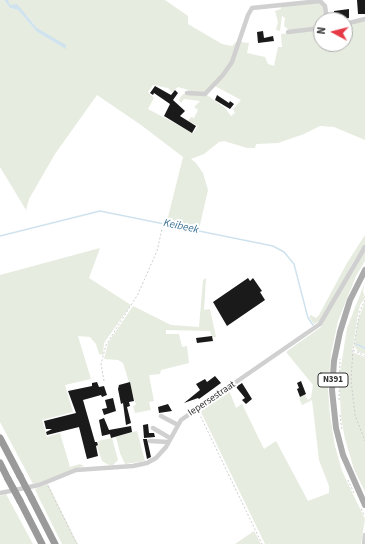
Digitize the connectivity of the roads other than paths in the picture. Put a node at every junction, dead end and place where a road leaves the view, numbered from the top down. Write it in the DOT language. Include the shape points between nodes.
graph roads {
  1 [pos="326,12"];
  2 [pos="365,19"];
  3 [pos="353,22"];
  4 [pos="313,29"];
  5 [pos="288,32"];
  6 [pos="187,93"];
  7 [pos="365,247"];
  8 [pos="365,270"];
  9 [pos="161,416"];
  10 [pos="178,424"];
  11 [pos="153,428"];
  12 [pos="0,438"];
  13 [pos="169,440"];
  14 [pos="150,441"];
  15 [pos="0,463"];
  16 [pos="0,493"];
  17 [pos="365,505"];
  18 [pos="365,534"];
  19 [pos="42,544"];
  20 [pos="55,544"];
  21 [pos="364,544"];
  1 -- 6 [label="street" via="325,6 320,1 252,8 232,62 223,75 204,94"];
  2 -- 3 [label="street"];
  4 -- 5 [label="street"];
  7 -- 10 [label="street, Iepersestraat" via="320,324"];
  8 -- 17 [label="main road, N391" via="344,316 336,348 333,376 336,428 357,495"];
  9 -- 10 [label="street"];
  10 -- 13 [label="street, Iepersestraat"];
  11 -- 13 [label="street"];
  12 -- 20 [label="highway, bridge"];
  13 -- 14 [label="street"];
  13 -- 16 [label="street, Iepersestraat" via="159,455 147,462 122,467 82,469 48,482"];
  15 -- 19 [label="highway, bridge"];
  18 -- 21 [label="street"];
}
